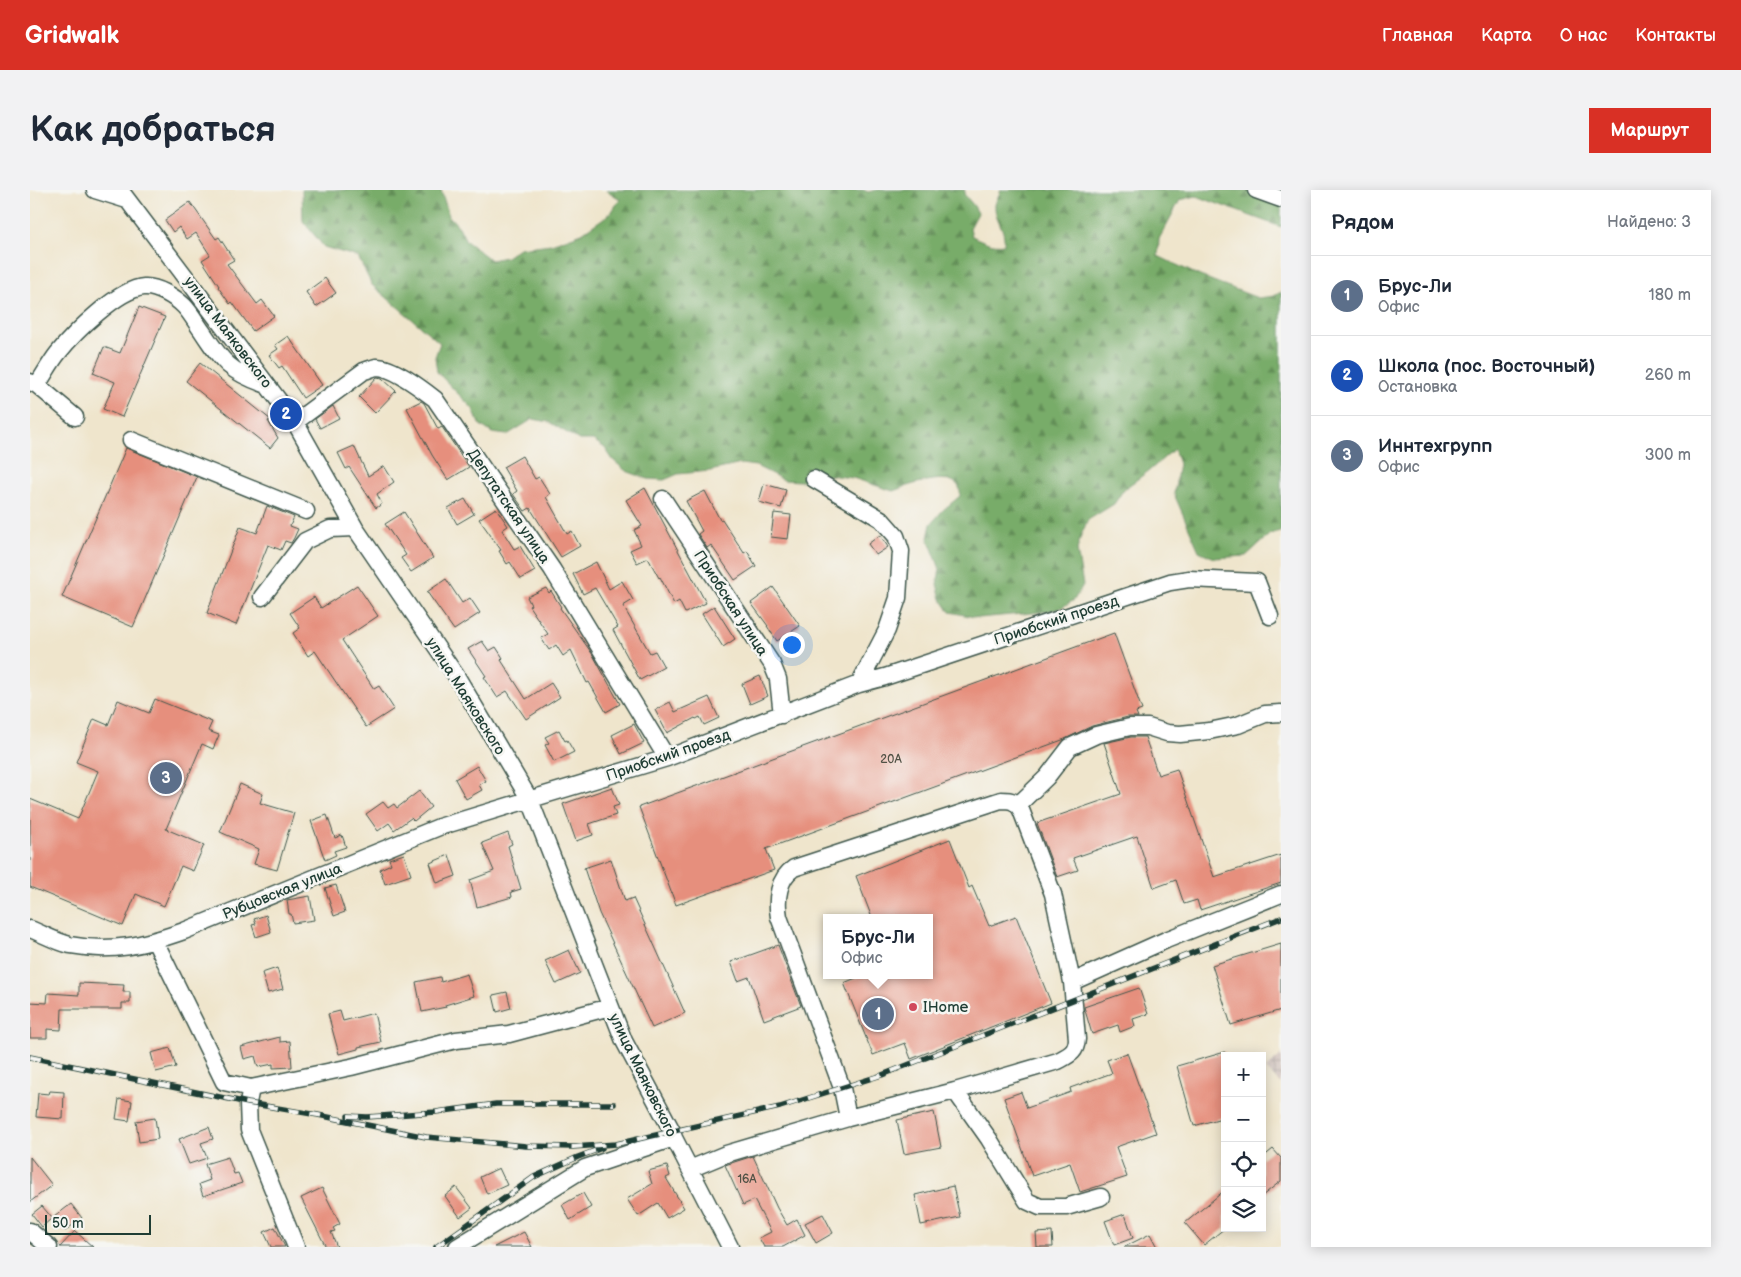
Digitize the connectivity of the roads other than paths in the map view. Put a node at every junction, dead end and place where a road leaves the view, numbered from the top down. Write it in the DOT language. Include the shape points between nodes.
graph roads {
  1 [pos="95,190"];
  2 [pos="1256,190"];
  3 [pos="124,195"];
  4 [pos="1281,199"];
  5 [pos="34,384"];
  6 [pos="267,385"];
  7 [pos="75,417"];
  8 [pos="295,422"];
  9 [pos="131,440"];
  10 [pos="814,479"];
  11 [pos="663,499"];
  12 [pos="306,511"];
  13 [pos="355,528"];
  14 [pos="262,598"];
  15 [pos="1270,616"];
  16 [pos="859,684"];
  17 [pos="1281,713"];
  18 [pos="782,715"];
  19 [pos="667,758"];
  20 [pos="530,800"];
  21 [pos="1018,805"];
  22 [pos="1281,894"];
  23 [pos="30,929"];
  24 [pos="155,941"];
  25 [pos="1072,982"];
  26 [pos="610,1007"];
  27 [pos="251,1088"];
  28 [pos="955,1091"];
  29 [pos="848,1118"];
  30 [pos="674,1138"];
  31 [pos="690,1169"];
  32 [pos="1101,1197"];
  33 [pos="30,1231"];
  34 [pos="49,1247"];
  35 [pos="296,1247"];
  36 [pos="456,1247"];
  37 [pos="730,1247"];
  1 -- 3 [label="street"];
  2 -- 4 [label="street"];
  3 -- 6 [label="street, улица Маяковского"];
  5 -- 6 [label="street" via="76,334 110,304 128,291 145,287 164,292 184,306 230,368"];
  5 -- 7 [label="street"];
  6 -- 8 [label="street, улица Маяковского"];
  8 -- 13 [label="street, улица Маяковского"];
  8 -- 19 [label="street, Депутатская улица" via="364,371 377,367 416,384 435,399 552,569"];
  9 -- 12 [label="street"];
  10 -- 16 [label="street" via="881,519 896,536 901,551 898,598 887,630"];
  11 -- 18 [label="street, Приобская улица" via="772,664 778,679"];
  13 -- 14 [label="street" via="330,529 305,541"];
  13 -- 20 [label="street, улица Маяковского" via="457,677"];
  15 -- 16 [label="street, Приобский проезд" via="1257,582 1189,579 1170,582"];
  16 -- 18 [label="street, Приобский проезд"];
  17 -- 21 [label="street" via="1265,714 1238,725 1209,731 1180,734 1130,727 1096,735 1070,747 1047,778"];
  18 -- 19 [label="street, Приобский проезд"];
  19 -- 20 [label="street, Приобский проезд"];
  20 -- 24 [label="street, Рубцовская улица" via="439,827"];
  20 -- 26 [label="street, улица Маяковского"];
  21 -- 25 [label="street" via="1053,894"];
  21 -- 29 [label="street" via="1013,800 1001,800 786,873 778,897 779,917 839,1080"];
  22 -- 25 [label="street"];
  23 -- 24 [label="street, Рубцовская улица" via="68,944 110,950"];
  24 -- 27 [label="street" via="224,1082"];
  25 -- 28 [label="street" via="1076,1039 1073,1053 1058,1061"];
  26 -- 27 [label="street" via="510,1034 456,1040"];
  26 -- 30 [label="street, улица Маяковского"];
  27 -- 35 [label="street" via="248,1103 250,1130"];
  28 -- 29 [label="street"];
  28 -- 32 [label="street" via="1027,1201 1040,1207 1066,1207"];
  29 -- 31 [label="street" via="726,1154"];
  30 -- 31 [label="street, улица Маяковского"];
  30 -- 36 [label="street" via="584,1168"];
  31 -- 37 [label="street, улица Маяковского"];
  33 -- 34 [label="street"];
}
